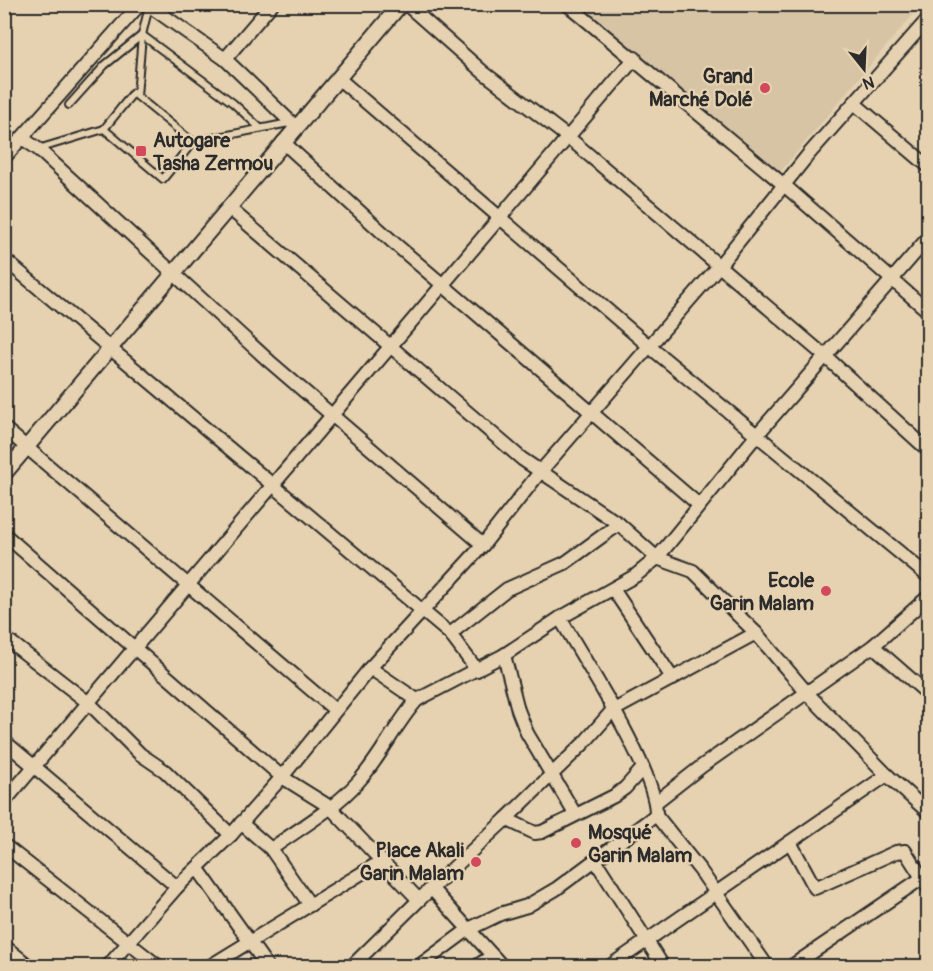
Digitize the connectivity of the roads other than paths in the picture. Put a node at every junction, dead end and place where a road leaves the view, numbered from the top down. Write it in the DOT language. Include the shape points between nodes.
graph roads {
  1 [pos="272,4"];
  2 [pos="401,4"];
  3 [pos="406,4"];
  4 [pos="567,4"];
  5 [pos="145,5"];
  6 [pos="926,26"];
  7 [pos="142,35"];
  8 [pos="635,58"];
  9 [pos="225,59"];
  10 [pos="338,78"];
  11 [pos="137,96"];
  12 [pos="854,103"];
  13 [pos="69,105"];
  14 [pos="293,125"];
  15 [pos="260,128"];
  16 [pos="104,129"];
  17 [pos="22,138"];
  18 [pos="569,138"];
  19 [pos="193,142"];
  20 [pos="283,142"];
  21 [pos="38,149"];
  22 [pos="4,158"];
  23 [pos="928,166"];
  24 [pos="784,185"];
  25 [pos="229,208"];
  26 [pos="500,220"];
  27 [pos="928,238"];
  28 [pos="4,259"];
  29 [pos="718,267"];
  30 [pos="172,274"];
  31 [pos="893,280"];
  32 [pos="444,285"];
  33 [pos="928,311"];
  34 [pos="650,347"];
  35 [pos="390,348"];
  36 [pos="111,349"];
  37 [pos="826,357"];
  38 [pos="593,413"];
  39 [pos="332,415"];
  40 [pos="4,428"];
  41 [pos="756,436"];
  42 [pos="27,447"];
  43 [pos="928,450"];
  44 [pos="540,472"];
  45 [pos="4,474"];
  46 [pos="275,484"];
  47 [pos="699,505"];
  48 [pos="619,524"];
  49 [pos="4,534"];
  50 [pos="483,545"];
  51 [pos="657,558"];
  52 [pos="928,576"];
  53 [pos="188,586"];
  54 [pos="613,589"];
  55 [pos="928,597"];
  56 [pos="424,612"];
  57 [pos="560,618"];
  58 [pos="756,633"];
  59 [pos="450,634"];
  60 [pos="4,636"];
  61 [pos="873,646"];
  62 [pos="136,650"];
  63 [pos="504,655"];
  64 [pos="370,668"];
  65 [pos="477,670"];
  66 [pos="673,679"];
  67 [pos="807,693"];
  68 [pos="928,694"];
  69 [pos="417,700"];
  70 [pos="90,704"];
  71 [pos="336,710"];
  72 [pos="612,711"];
  73 [pos="4,741"];
  74 [pos="34,767"];
  75 [pos="643,768"];
  76 [pos="887,775"];
  77 [pos="551,776"];
  78 [pos="282,777"];
  79 [pos="4,801"];
  80 [pos="330,807"];
  81 [pos="656,808"];
  82 [pos="928,812"];
  83 [pos="575,814"];
  84 [pos="506,819"];
  85 [pos="241,823"];
  86 [pos="231,835"];
  87 [pos="790,842"];
  88 [pos="4,845"];
  89 [pos="270,849"];
  90 [pos="595,860"];
  91 [pos="380,862"];
  92 [pos="198,869"];
  93 [pos="927,879"];
  94 [pos="177,887"];
  95 [pos="431,888"];
  96 [pos="716,893"];
  97 [pos="419,900"];
  98 [pos="310,905"];
  99 [pos="469,929"];
  100 [pos="249,941"];
  101 [pos="648,941"];
  102 [pos="130,942"];
  103 [pos="4,946"];
  104 [pos="492,956"];
  105 [pos="29,966"];
  106 [pos="108,966"];
  107 [pos="158,966"];
  108 [pos="210,966"];
  109 [pos="267,966"];
  110 [pos="352,966"];
  111 [pos="419,966"];
  112 [pos="477,966"];
  113 [pos="502,966"];
  114 [pos="610,966"];
  115 [pos="663,966"];
  116 [pos="767,966"];
  117 [pos="792,966"];
  1 -- 9 [label="street"];
  2 -- 10 [label="street"];
  3 -- 18 [label="street" via="483,72"];
  4 -- 8 [label="street"];
  5 -- 7 [label="lane"];
  5 -- 9 [label="street"];
  5 -- 17 [label="street"];
  6 -- 12 [label="street"];
  7 -- 11 [label="lane"];
  7 -- 13 [label="lane" via="105,65"];
  7 -- 15 [label="lane"];
  8 -- 18 [label="street"];
  8 -- 24 [label="street"];
  9 -- 14 [label="street"];
  10 -- 14 [label="street"];
  10 -- 26 [label="street"];
  11 -- 16 [label="lane" via="133,93"];
  11 -- 19 [label="lane"];
  12 -- 23 [label="street"];
  12 -- 24 [label="street"];
  14 -- 15 [label="lane"];
  14 -- 20 [label="street"];
  15 -- 19 [label="lane"];
  16 -- 19 [label="lane" via="163,179"];
  16 -- 21 [label="lane"];
  17 -- 21 [label="street"];
  17 -- 22 [label="street"];
  18 -- 26 [label="street"];
  18 -- 29 [label="street"];
  20 -- 25 [label="street"];
  20 -- 32 [label="street"];
  21 -- 30 [label="street"];
  24 -- 29 [label="street"];
  24 -- 31 [label="street"];
  25 -- 30 [label="street"];
  25 -- 35 [label="street"];
  26 -- 32 [label="street"];
  26 -- 34 [label="street"];
  27 -- 31 [label="street"];
  28 -- 36 [label="street"];
  29 -- 34 [label="street"];
  29 -- 37 [label="street"];
  30 -- 36 [label="street"];
  30 -- 39 [label="street"];
  31 -- 33 [label="street"];
  31 -- 37 [label="street"];
  32 -- 35 [label="street"];
  32 -- 38 [label="street"];
  34 -- 38 [label="street"];
  34 -- 41 [label="street"];
  35 -- 39 [label="street"];
  35 -- 44 [label="street"];
  36 -- 42 [label="street"];
  36 -- 46 [label="street"];
  37 -- 41 [label="street"];
  37 -- 43 [label="street"];
  38 -- 44 [label="street"];
  38 -- 47 [label="street"];
  39 -- 46 [label="street"];
  39 -- 50 [label="street"];
  40 -- 42 [label="street"];
  41 -- 47 [label="street"];
  41 -- 52 [label="street"];
  42 -- 45 [label="street"];
  42 -- 53 [label="street"];
  44 -- 48 [label="street"];
  44 -- 50 [label="street"];
  46 -- 53 [label="street"];
  46 -- 56 [label="street"];
  47 -- 51 [label="street"];
  48 -- 51 [label="street"];
  48 -- 59 [label="street" via="565,563 507,589"];
  49 -- 62 [label="street"];
  50 -- 56 [label="street"];
  51 -- 54 [label="street"];
  51 -- 58 [label="street" via="693,571"];
  53 -- 62 [label="street"];
  53 -- 71 [label="street"];
  54 -- 57 [label="street"];
  54 -- 66 [label="street"];
  55 -- 61 [label="street"];
  56 -- 59 [label="street"];
  56 -- 64 [label="street"];
  57 -- 63 [label="street"];
  57 -- 72 [label="street"];
  58 -- 66 [label="street"];
  58 -- 67 [label="street"];
  59 -- 65 [label="street"];
  60 -- 70 [label="street"];
  61 -- 67 [label="street"];
  61 -- 68 [label="street"];
  62 -- 70 [label="street"];
  62 -- 78 [label="street"];
  63 -- 65 [label="street"];
  63 -- 77 [label="street" via="518,710"];
  64 -- 69 [label="street"];
  64 -- 71 [label="street"];
  65 -- 69 [label="street"];
  66 -- 72 [label="street"];
  67 -- 76 [label="street"];
  67 -- 81 [label="street" via="702,766"];
  69 -- 80 [label="street" via="358,783"];
  70 -- 74 [label="street"];
  70 -- 86 [label="street"];
  71 -- 78 [label="street"];
  72 -- 75 [label="street"];
  72 -- 77 [label="street"];
  73 -- 74 [label="street"];
  74 -- 79 [label="street"];
  74 -- 94 [label="street"];
  75 -- 81 [label="street"];
  75 -- 83 [label="street" via="614,796"];
  76 -- 82 [label="street"];
  76 -- 87 [label="street"];
  77 -- 83 [label="street"];
  77 -- 84 [label="street"];
  78 -- 80 [label="street"];
  78 -- 85 [label="street"];
  80 -- 89 [label="street"];
  80 -- 91 [label="street"];
  81 -- 90 [label="street"];
  81 -- 96 [label="street"];
  83 -- 84 [label="street" via="539,833"];
  84 -- 95 [label="street"];
  85 -- 86 [label="street"];
  85 -- 89 [label="street"];
  86 -- 92 [label="street"];
  87 -- 93 [label="street" via="815,888 901,851"];
  87 -- 96 [label="street"];
  88 -- 102 [label="street"];
  89 -- 98 [label="street"];
  90 -- 99 [label="street" via="527,906"];
  90 -- 101 [label="street"];
  91 -- 97 [label="street"];
  91 -- 98 [label="street"];
  92 -- 94 [label="street"];
  92 -- 100 [label="street"];
  93 -- 117 [label="street"];
  94 -- 102 [label="street"];
  95 -- 97 [label="street"];
  95 -- 99 [label="street"];
  96 -- 101 [label="street"];
  96 -- 116 [label="street"];
  97 -- 110 [label="street"];
  98 -- 100 [label="street"];
  99 -- 104 [label="street"];
  99 -- 111 [label="street"];
  100 -- 108 [label="street"];
  100 -- 109 [label="street"];
  101 -- 114 [label="street"];
  101 -- 115 [label="street"];
  102 -- 106 [label="street"];
  102 -- 107 [label="street"];
  103 -- 105 [label="street"];
  104 -- 112 [label="street"];
  104 -- 113 [label="street"];
}
